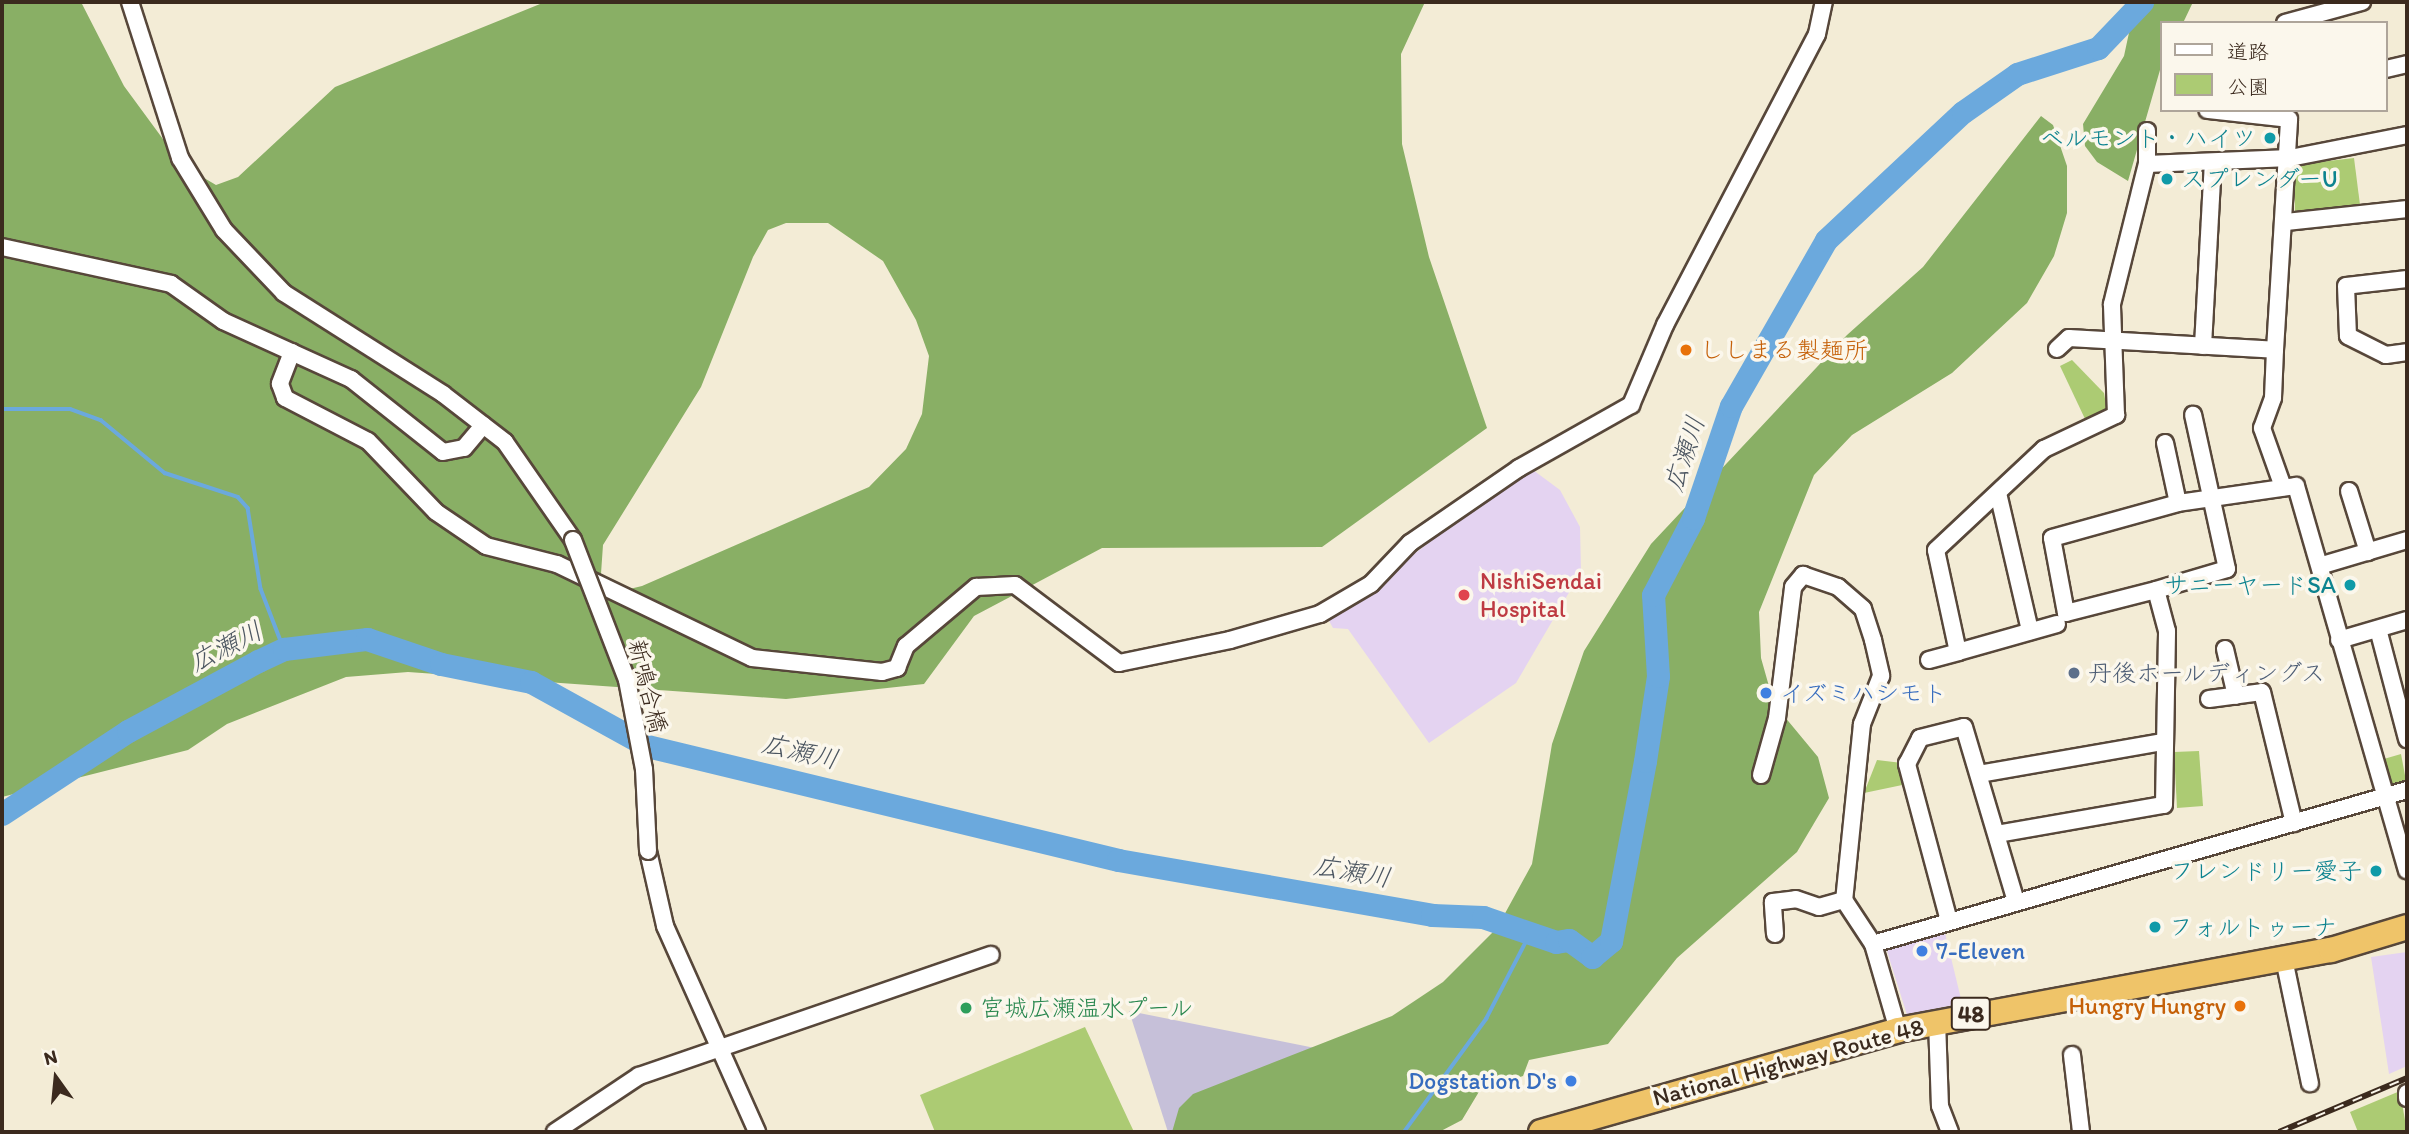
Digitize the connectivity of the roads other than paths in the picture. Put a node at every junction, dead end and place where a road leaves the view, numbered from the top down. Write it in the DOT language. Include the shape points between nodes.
graph roads {
  1 [pos="130,2"];
  2 [pos="1824,2"];
  3 [pos="2362,2"];
  4 [pos="2292,21"];
  5 [pos="2407,64"];
  6 [pos="2388,69"];
  7 [pos="2225,112"];
  8 [pos="2147,131"];
  9 [pos="2407,135"];
  10 [pos="2290,158"];
  11 [pos="2213,162"];
  12 [pos="2147,164"];
  13 [pos="2407,209"];
  14 [pos="2286,222"];
  15 [pos="2,247"];
  16 [pos="2407,279"];
  17 [pos="2110,339"];
  18 [pos="2203,346"];
  19 [pos="2057,349"];
  20 [pos="2275,350"];
  21 [pos="292,352"];
  22 [pos="2407,352"];
  23 [pos="2193,415"];
  24 [pos="484,425"];
  25 [pos="2165,443"];
  26 [pos="2283,487"];
  27 [pos="2349,491"];
  28 [pos="1998,493"];
  29 [pos="2210,500"];
  30 [pos="2178,503"];
  31 [pos="2407,540"];
  32 [pos="2368,552"];
  33 [pos="2326,564"];
  34 [pos="2156,590"];
  35 [pos="2407,620"];
  36 [pos="2057,624"];
  37 [pos="2378,629"];
  38 [pos="2030,631"];
  39 [pos="2339,640"];
  40 [pos="2225,649"];
  41 [pos="1958,652"];
  42 [pos="1929,660"];
  43 [pos="2236,696"];
  44 [pos="2209,699"];
  45 [pos="2407,739"];
  46 [pos="2163,743"];
  47 [pos="1979,774"];
  48 [pos="1761,775"];
  49 [pos="2407,790"];
  50 [pos="2385,797"];
  51 [pos="2294,823"];
  52 [pos="1997,834"];
  53 [pos="2407,870"];
  54 [pos="1844,900"];
  55 [pos="2016,901"];
  56 [pos="1950,921"];
  57 [pos="2407,927"];
  58 [pos="1775,934"];
  59 [pos="1873,944"];
  60 [pos="991,955"];
  61 [pos="2284,959"];
  62 [pos="1937,1021"];
  63 [pos="1898,1030"];
  64 [pos="716,1051"];
  65 [pos="2071,1055"];
  66 [pos="2310,1083"];
  67 [pos="555,1132"];
  68 [pos="757,1132"];
  69 [pos="1541,1132"];
  70 [pos="1950,1132"];
  71 [pos="2081,1132"];
  1 -- 24 [label="street, 新鳴合橋" via="180,158 224,230 293,300"];
  2 -- 21 [label="street" via="1817,34 1665,325 1632,405 1519,468 1410,543 1371,584 1320,614 1119,663 1015,585 976,587 906,646 897,668 882,672 752,658 556,564 486,546 436,512 368,441 285,398 280,384"];
  3 -- 4 [label="street"];
  5 -- 6 [label="street"];
  7 -- 10 [label="street" via="2289,119"];
  8 -- 12 [label="street"];
  9 -- 10 [label="street"];
  10 -- 11 [label="street"];
  10 -- 14 [label="street"];
  11 -- 12 [label="street"];
  11 -- 18 [label="street"];
  12 -- 17 [label="street" via="2116,279"];
  13 -- 14 [label="street"];
  14 -- 20 [label="street"];
  15 -- 21 [label="street" via="171,284 223,321"];
  16 -- 22 [label="street" via="2346,286 2348,336 2386,355"];
  17 -- 18 [label="street"];
  17 -- 19 [label="street" via="2069,338"];
  17 -- 28 [label="street" via="2116,415 2045,449"];
  18 -- 20 [label="street"];
  20 -- 26 [label="street" via="2273,398 2262,428"];
  21 -- 24 [label="street" via="351,379 443,452 464,447"];
  23 -- 29 [label="street"];
  24 -- 64 [label="street, 新鳴合橋, bridge" via="521,460 573,540 627,680 644,769 648,851 665,926"];
  25 -- 30 [label="street"];
  26 -- 29 [label="street"];
  26 -- 39 [label="street" via="2296,486"];
  27 -- 32 [label="street"];
  28 -- 38 [label="street"];
  28 -- 41 [label="street" via="1936,550"];
  29 -- 30 [label="street"];
  29 -- 34 [label="street" via="2227,569"];
  30 -- 34 [label="street" via="2052,538 2066,613"];
  31 -- 32 [label="street"];
  32 -- 33 [label="street"];
  34 -- 46 [label="street" via="2167,631"];
  35 -- 37 [label="street"];
  36 -- 38 [label="street"];
  37 -- 39 [label="street"];
  37 -- 45 [label="street"];
  38 -- 41 [label="street"];
  39 -- 50 [label="street"];
  40 -- 43 [label="street"];
  41 -- 42 [label="street"];
  43 -- 44 [label="street"];
  43 -- 51 [label="street" via="2262,692"];
  46 -- 47 [label="street"];
  46 -- 52 [label="street" via="2164,805"];
  47 -- 52 [label="street"];
  47 -- 56 [label="street" via="1964,727 1920,738 1907,764"];
  48 -- 54 [label="street" via="1777,718 1793,587 1803,575 1838,587 1863,609 1881,676 1862,724"];
  49 -- 50 [label="street"];
  50 -- 51 [label="street"];
  50 -- 53 [label="street"];
  51 -- 55 [label="street"];
  52 -- 55 [label="street"];
  54 -- 58 [label="street" via="1819,907 1796,899 1773,902"];
  54 -- 59 [label="street"];
  55 -- 56 [label="street"];
  56 -- 59 [label="street"];
  57 -- 61 [label="highway, National Highway Route 48 / 48"];
  59 -- 63 [label="street"];
  60 -- 64 [label="street"];
  61 -- 62 [label="highway, National Highway Route 48 / 48"];
  61 -- 66 [label="street"];
  62 -- 63 [label="highway, National Highway Route 48 / 48"];
  62 -- 70 [label="street" via="1940,1107"];
  63 -- 69 [label="highway, National Highway Route 48 / 48"];
  64 -- 67 [label="street" via="639,1076"];
  64 -- 68 [label="street, 新鳴合橋"];
  65 -- 71 [label="street"];
}
